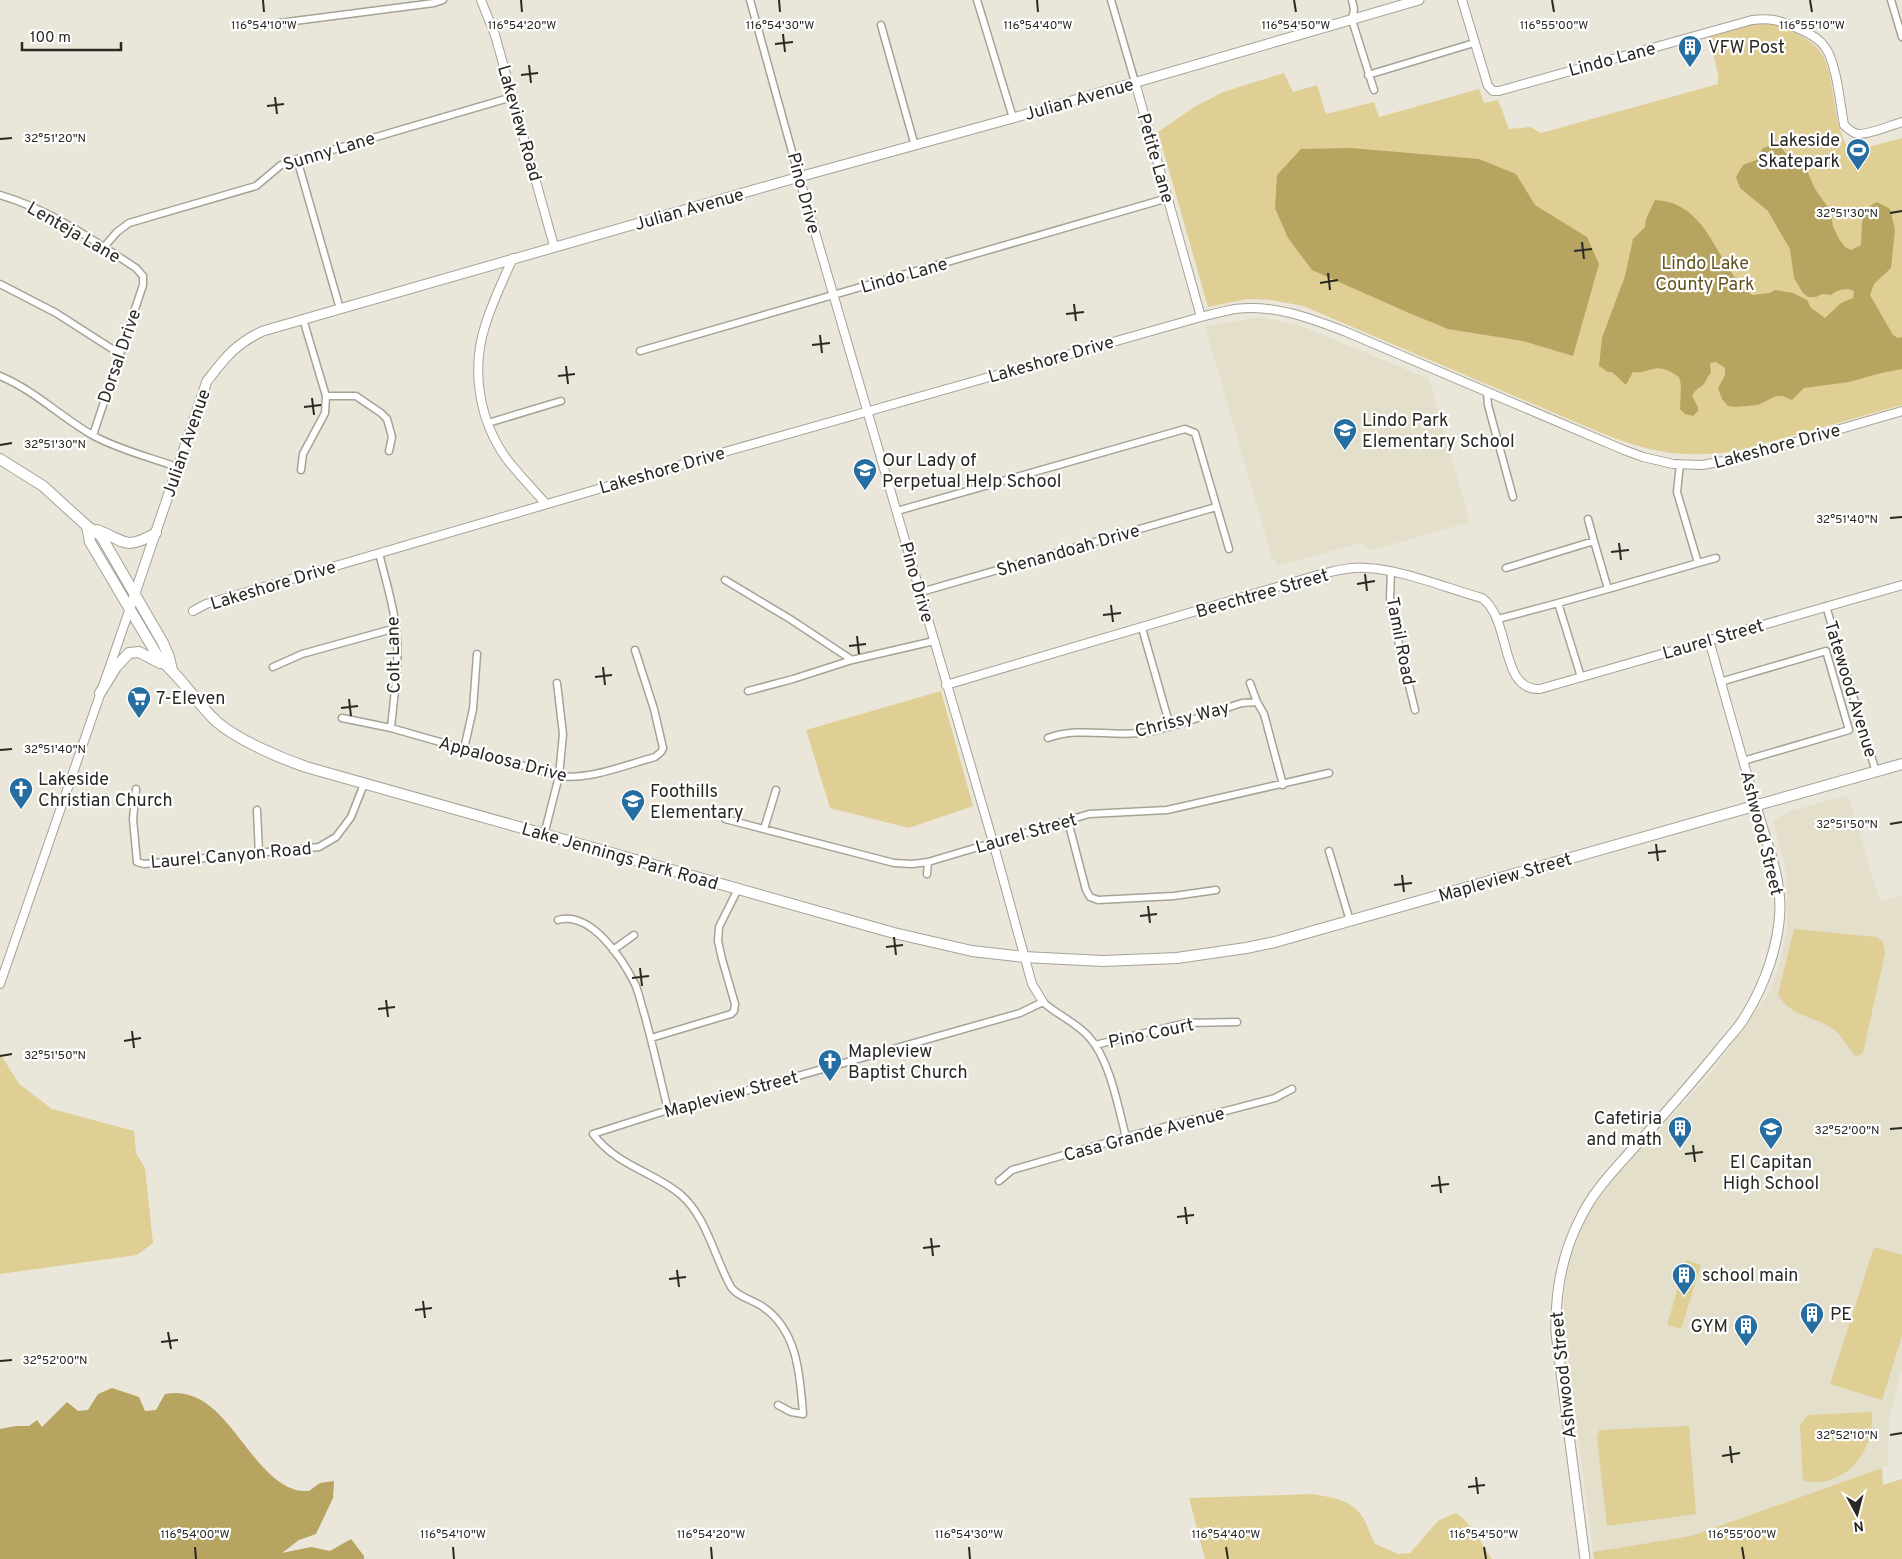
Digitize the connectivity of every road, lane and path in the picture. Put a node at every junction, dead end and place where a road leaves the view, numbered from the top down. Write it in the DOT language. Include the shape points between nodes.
graph roads {
  1 [pos="443,0"];
  2 [pos="481,0"];
  3 [pos="750,0"];
  4 [pos="977,0"];
  5 [pos="1111,0"];
  6 [pos="1352,0"];
  7 [pos="1419,0"];
  8 [pos="1462,0"];
  9 [pos="1892,0"];
  10 [pos="1352,20"];
  11 [pos="279,23"];
  12 [pos="881,25"];
  13 [pos="1902,37"];
  14 [pos="1474,43"];
  15 [pos="1368,75"];
  16 [pos="1135,82"];
  17 [pos="1374,90"];
  18 [pos="512,96"];
  19 [pos="1013,118"];
  20 [pos="1902,122"];
  21 [pos="1902,128"];
  22 [pos="1875,130"];
  23 [pos="915,146"];
  24 [pos="297,159"];
  25 [pos="799,177"];
  26 [pos="0,195"];
  27 [pos="1168,198"];
  28 [pos="554,246"];
  29 [pos="104,247"];
  30 [pos="513,258"];
  31 [pos="143,276"];
  32 [pos="0,284"];
  33 [pos="833,296"];
  34 [pos="340,309"];
  35 [pos="1201,316"];
  36 [pos="304,319"];
  37 [pos="640,352"];
  38 [pos="120,354"];
  39 [pos="0,376"];
  40 [pos="1487,393"];
  41 [pos="326,396"];
  42 [pos="561,401"];
  43 [pos="1902,411"];
  44 [pos="867,412"];
  45 [pos="488,423"];
  46 [pos="93,435"];
  47 [pos="389,451"];
  48 [pos="0,459"];
  49 [pos="1680,464"];
  50 [pos="177,467"];
  51 [pos="302,470"];
  52 [pos="1512,497"];
  53 [pos="546,504"];
  54 [pos="1216,507"];
  55 [pos="897,511"];
  56 [pos="1588,519"];
  57 [pos="87,526"];
  58 [pos="156,533"];
  59 [pos="1594,541"];
  60 [pos="1228,550"];
  61 [pos="379,553"];
  62 [pos="1716,558"];
  63 [pos="1698,563"];
  64 [pos="1506,568"];
  65 [pos="1391,571"];
  66 [pos="725,580"];
  67 [pos="1902,585"];
  68 [pos="1608,589"];
  69 [pos="921,592"];
  70 [pos="135,593"];
  71 [pos="1558,603"];
  72 [pos="1826,606"];
  73 [pos="130,608"];
  74 [pos="193,611"];
  75 [pos="1498,619"];
  76 [pos="396,628"];
  77 [pos="1142,628"];
  78 [pos="934,640"];
  79 [pos="1709,640"];
  80 [pos="635,650"];
  81 [pos="477,654"];
  82 [pos="852,660"];
  83 [pos="273,667"];
  84 [pos="172,670"];
  85 [pos="1581,678"];
  86 [pos="1720,682"];
  87 [pos="557,683"];
  88 [pos="1250,683"];
  89 [pos="946,685"];
  90 [pos="1524,686"];
  91 [pos="748,691"];
  92 [pos="100,693"];
  93 [pos="1257,702"];
  94 [pos="1415,710"];
  95 [pos="342,718"];
  96 [pos="1170,726"];
  97 [pos="391,728"];
  98 [pos="1048,738"];
  99 [pos="464,749"];
  100 [pos="1743,761"];
  101 [pos="1902,764"];
  102 [pos="1876,772"];
  103 [pos="1329,773"];
  104 [pos="559,776"];
  105 [pos="364,784"];
  106 [pos="1283,784"];
  107 [pos="136,789"];
  108 [pos="776,790"];
  109 [pos="1756,806"];
  110 [pos="257,810"];
  111 [pos="725,819"];
  112 [pos="1068,821"];
  113 [pos="764,829"];
  114 [pos="544,835"];
  115 [pos="993,842"];
  116 [pos="1329,851"];
  117 [pos="259,854"];
  118 [pos="928,862"];
  119 [pos="927,874"];
  120 [pos="738,889"];
  121 [pos="1216,890"];
  122 [pos="558,920"];
  123 [pos="1350,921"];
  124 [pos="634,934"];
  125 [pos="613,950"];
  126 [pos="1024,957"];
  127 [pos="1103,961"];
  128 [pos="0,984"];
  129 [pos="1042,1002"];
  130 [pos="1237,1022"];
  131 [pos="651,1038"];
  132 [pos="1095,1045"];
  133 [pos="1292,1089"];
  134 [pos="668,1110"];
  135 [pos="1126,1137"];
  136 [pos="998,1181"];
  137 [pos="778,1405"];
  138 [pos="1585,1559"];
  1 -- 11 [label="street"];
  2 -- 18 [label="street, Lakeview Road" via="493,28"];
  3 -- 25 [label="street, Pino Drive"];
  4 -- 19 [label="street"];
  5 -- 16 [label="street, Petite Lane"];
  6 -- 10 [label="street"];
  7 -- 10 [label="main road, Julian Avenue"];
  8 -- 14 [label="street"];
  9 -- 13 [label="street"];
  10 -- 15 [label="street"];
  10 -- 16 [label="main road, Julian Avenue"];
  12 -- 23 [label="street"];
  14 -- 15 [label="street"];
  14 -- 22 [label="street, Lindo Lane" via="1488,86 1498,91 1752,20 1779,20 1816,38 1825,46 1831,60 1844,125 1858,134"];
  15 -- 17 [label="street"];
  16 -- 19 [label="main road, Julian Avenue"];
  16 -- 27 [label="street, Petite Lane"];
  18 -- 24 [label="street, Sunny Lane"];
  18 -- 28 [label="street, Lakeview Road"];
  19 -- 23 [label="main road, Julian Avenue"];
  20 -- 22 [label="street"];
  21 -- 22 [label="street"];
  23 -- 25 [label="main road, Julian Avenue"];
  24 -- 29 [label="street, Sunny Lane" via="276,167 256,186 130,223"];
  24 -- 34 [label="street"];
  25 -- 28 [label="main road, Julian Avenue"];
  25 -- 33 [label="street, Pino Drive"];
  26 -- 29 [label="street, Lenteja Lane" via="42,210"];
  27 -- 33 [label="street, Lindo Lane"];
  27 -- 35 [label="street, Petite Lane"];
  28 -- 30 [label="main road, Julian Avenue"];
  29 -- 31 [label="street, Lenteja Lane"];
  30 -- 34 [label="main road, Julian Avenue"];
  30 -- 45 [label="street" via="485,324 479,353 480,393"];
  31 -- 38 [label="street, Dorsal Drive" via="143,285"];
  32 -- 38 [label="street" via="64,317"];
  33 -- 37 [label="street, Lindo Lane"];
  33 -- 44 [label="street, Pino Drive"];
  34 -- 36 [label="main road, Julian Avenue"];
  35 -- 40 [label="street, Lakeshore Drive" via="1251,308 1303,315"];
  35 -- 44 [label="street, Lakeshore Drive"];
  36 -- 41 [label="street"];
  36 -- 50 [label="main road, Julian Avenue" via="256,334 238,344 223,359 202,392"];
  38 -- 46 [label="street, Dorsal Drive"];
  39 -- 46 [label="street"];
  40 -- 49 [label="street, Lakeshore Drive" via="1643,457"];
  40 -- 52 [label="street"];
  41 -- 47 [label="street" via="356,396 381,413 387,419 392,437"];
  41 -- 51 [label="street" via="325,413 302,454"];
  42 -- 45 [label="street"];
  43 -- 49 [label="street, Lakeshore Drive" via="1740,458 1702,465"];
  44 -- 53 [label="street, Lakeshore Drive"];
  44 -- 55 [label="street, Pino Drive"];
  45 -- 53 [label="street" via="506,458"];
  46 -- 50 [label="street"];
  48 -- 57 [label="main road, Lake Jennings Park Road" via="43,486"];
  49 -- 63 [label="street" via="1677,492"];
  50 -- 58 [label="main road, Julian Avenue"];
  53 -- 61 [label="street, Lakeshore Drive"];
  54 -- 55 [label="street" via="1195,433 1185,429"];
  54 -- 60 [label="street"];
  54 -- 69 [label="street, Shenandoah Drive"];
  55 -- 69 [label="street, Pino Drive"];
  56 -- 59 [label="street"];
  57 -- 58 [label="main road" via="128,544"];
  57 -- 70 [label="main road, Lake Jennings Park Road" via="101,536"];
  57 -- 73 [label="main road, Lake Jennings Park Road" via="90,542"];
  58 -- 70 [label="main road, Julian Avenue"];
  59 -- 64 [label="street"];
  59 -- 68 [label="street"];
  61 -- 74 [label="street, Lakeshore Drive" via="206,604"];
  61 -- 76 [label="street, Colt Lane"];
  62 -- 63 [label="street"];
  63 -- 68 [label="street"];
  65 -- 75 [label="street, Beechtree Street" via="1482,598"];
  65 -- 77 [label="street, Beechtree Street" via="1343,569"];
  65 -- 94 [label="street, Tamil Road" via="1390,598 1394,624"];
  66 -- 82 [label="street"];
  67 -- 72 [label="street, Laurel Street"];
  68 -- 71 [label="street"];
  69 -- 78 [label="street, Pino Drive"];
  70 -- 73 [label="main road, Julian Avenue"];
  70 -- 84 [label="main road, Lake Jennings Park Road" via="163,643"];
  71 -- 75 [label="street"];
  71 -- 85 [label="street"];
  72 -- 79 [label="street, Laurel Street"];
  72 -- 102 [label="street, Tatewood Avenue"];
  73 -- 84 [label="main road, Lake Jennings Park Road" via="160,660"];
  73 -- 92 [label="street"];
  75 -- 90 [label="street, Beechtree Street" via="1515,678"];
  76 -- 83 [label="street" via="302,654"];
  76 -- 97 [label="street, Colt Lane" via="397,668"];
  77 -- 89 [label="street, Beechtree Street"];
  77 -- 96 [label="street"];
  78 -- 82 [label="street"];
  78 -- 89 [label="street, Pino Drive"];
  79 -- 85 [label="street, Laurel Street"];
  79 -- 86 [label="street, Ashwood Street"];
  80 -- 104 [label="street, Appaloosa Drive" via="654,709 663,748 661,752 655,757 591,774 574,778"];
  81 -- 99 [label="street" via="473,709"];
  82 -- 91 [label="street"];
  84 -- 92 [label="main road" via="145,654 133,652 116,667"];
  84 -- 105 [label="main road, Lake Jennings Park Road" via="192,696 223,726 251,743 292,762"];
  85 -- 90 [label="street, Laurel Street" via="1540,689 1530,690"];
  86 -- 100 [label="street, Ashwood Street"];
  86 -- 100 [label="street" via="1826,651 1848,730"];
  87 -- 104 [label="street" via="563,734"];
  88 -- 93 [label="street"];
  89 -- 115 [label="street, Pino Drive"];
  92 -- 128 [label="street"];
  93 -- 96 [label="street, Chrissy Way" via="1242,703"];
  93 -- 106 [label="street" via="1264,714"];
  95 -- 97 [label="street, Appaloosa Drive"];
  96 -- 98 [label="street, Chrissy Way" via="1129,734 1070,732"];
  97 -- 99 [label="street, Appaloosa Drive"];
  99 -- 104 [label="street, Appaloosa Drive"];
  100 -- 109 [label="street, Ashwood Street"];
  101 -- 102 [label="main road, Mapleview Street"];
  102 -- 109 [label="main road, Mapleview Street"];
  103 -- 106 [label="street, Laurel Street"];
  104 -- 114 [label="street"];
  105 -- 114 [label="main road, Lake Jennings Park Road"];
  105 -- 117 [label="street, Laurel Canyon Road" via="351,817 336,837 319,847"];
  106 -- 112 [label="street, Laurel Street" via="1167,810 1089,814"];
  107 -- 117 [label="street, Laurel Canyon Road" via="133,819 137,862"];
  108 -- 113 [label="street"];
  109 -- 123 [label="main road, Mapleview Street"];
  109 -- 138 [label="main road, Ashwood Street" via="1775,869 1780,908 1774,949 1755,998 1746,1017 1604,1182 1579,1220 1560,1271 1555,1308 1556,1334"];
  110 -- 117 [label="street"];
  111 -- 113 [label="street, Laurel Street"];
  112 -- 115 [label="street, Laurel Street"];
  112 -- 121 [label="street" via="1090,898 1174,896"];
  113 -- 118 [label="street, Laurel Street" via="894,863"];
  114 -- 120 [label="main road, Lake Jennings Park Road"];
  115 -- 118 [label="street, Laurel Street"];
  115 -- 126 [label="street, Pino Drive"];
  116 -- 123 [label="street"];
  118 -- 119 [label="street"];
  120 -- 126 [label="main road, Lake Jennings Park Road" via="894,933 972,951"];
  120 -- 131 [label="street" via="719,927 718,941 735,1004 734,1011"];
  122 -- 125 [label="street" via="566,918 582,922"];
  123 -- 127 [label="main road, Mapleview Street" via="1246,948 1177,958"];
  124 -- 125 [label="street"];
  125 -- 131 [label="street" via="635,985"];
  126 -- 127 [label="main road, Lake Jennings Park Road"];
  126 -- 129 [label="street, Pino Drive" via="1032,984"];
  129 -- 132 [label="street, Pino Drive" via="1075,1024"];
  129 -- 134 [label="street, Mapleview Street" via="1020,1013"];
  130 -- 132 [label="street, Pino Court" via="1186,1023"];
  131 -- 134 [label="street"];
  132 -- 135 [label="street, Pino Drive" via="1104,1059"];
  133 -- 135 [label="street, Casa Grande Avenue" via="1275,1098"];
  134 -- 137 [label="street, Mapleview Street" via="593,1134 602,1146 684,1198 701,1221 732,1289 761,1305 779,1322 797,1357 803,1414 790,1412"];
  135 -- 136 [label="street, Casa Grande Avenue" via="1012,1170"];
}
